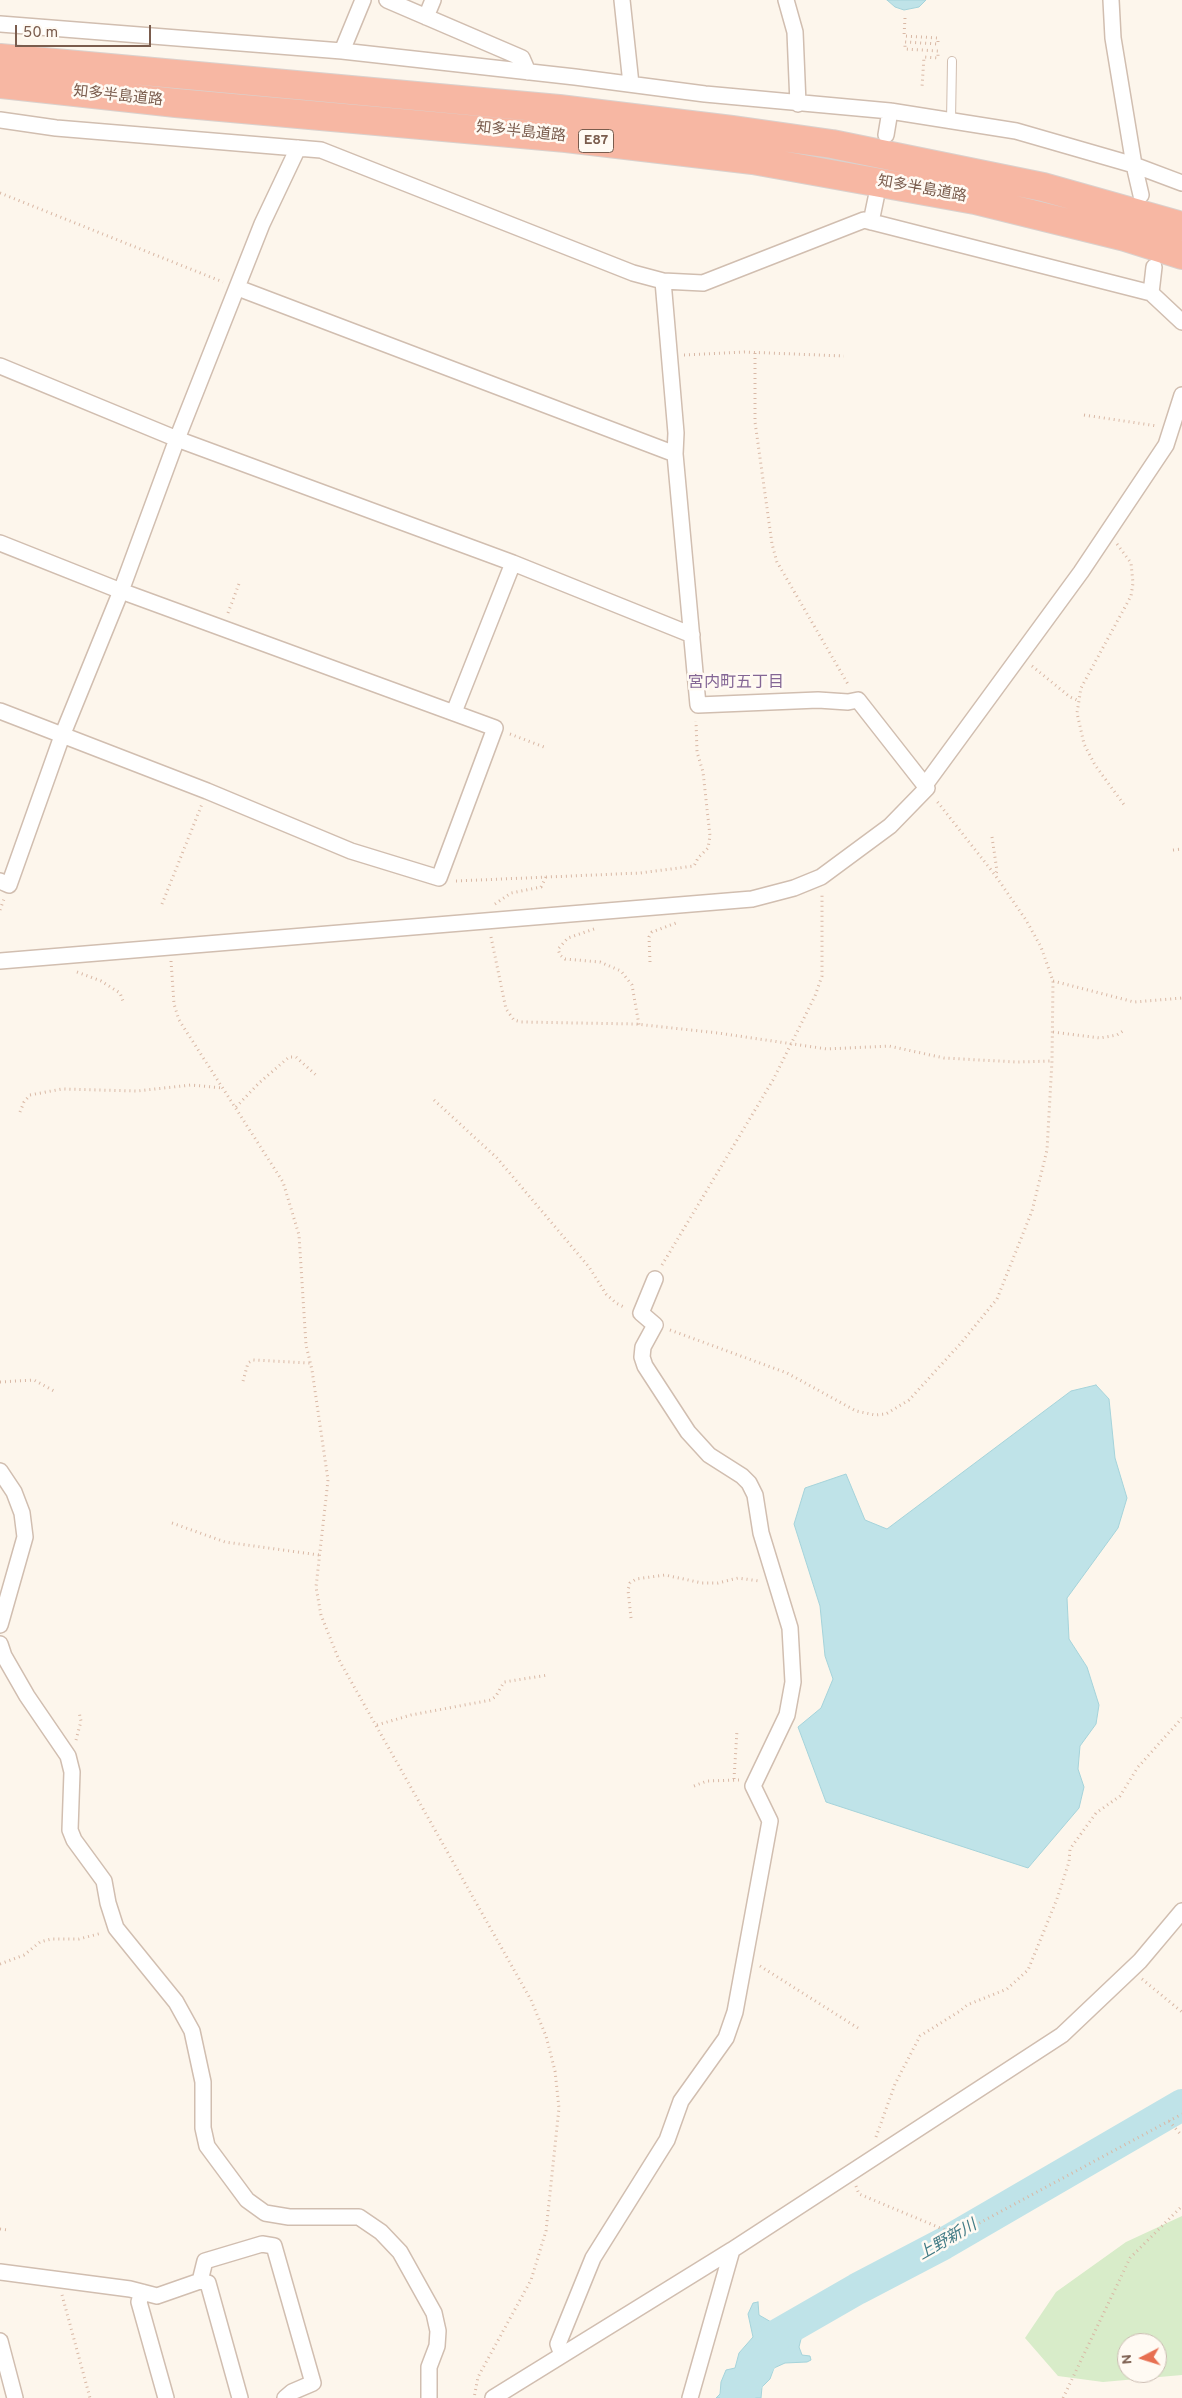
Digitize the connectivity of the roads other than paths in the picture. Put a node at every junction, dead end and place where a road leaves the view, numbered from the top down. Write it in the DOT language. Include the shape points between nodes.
graph roads {
  1 [pos="363,0"];
  2 [pos="386,0"];
  3 [pos="433,0"];
  4 [pos="622,0"];
  5 [pos="786,0"];
  6 [pos="1111,0"];
  7 [pos="426,17"];
  8 [pos="0,24"];
  9 [pos="342,51"];
  10 [pos="0,58"];
  11 [pos="952,61"];
  12 [pos="528,72"];
  13 [pos="0,84"];
  14 [pos="630,84"];
  15 [pos="798,104"];
  16 [pos="890,111"];
  17 [pos="0,120"];
  18 [pos="951,121"];
  19 [pos="886,136"];
  20 [pos="298,148"];
  21 [pos="1134,165"];
  22 [pos="1182,183"];
  23 [pos="1142,195"];
  24 [pos="876,198"];
  25 [pos="871,222"];
  26 [pos="1182,226"];
  27 [pos="1182,255"];
  28 [pos="1154,267"];
  29 [pos="663,281"];
  30 [pos="238,288"];
  31 [pos="1151,292"];
  32 [pos="1182,322"];
  33 [pos="0,366"];
  34 [pos="1182,395"];
  35 [pos="177,439"];
  36 [pos="675,454"];
  37 [pos="0,543"];
  38 [pos="513,563"];
  39 [pos="121,591"];
  40 [pos="692,635"];
  41 [pos="0,711"];
  42 [pos="454,712"];
  43 [pos="62,736"];
  44 [pos="926,787"];
  45 [pos="0,881"];
  46 [pos="0,961"];
  47 [pos="655,1279"];
  48 [pos="0,1471"];
  49 [pos="0,1625"];
  50 [pos="0,1644"];
  51 [pos="1182,1911"];
  52 [pos="732,2250"];
  53 [pos="0,2272"];
  54 [pos="200,2281"];
  55 [pos="142,2292"];
  56 [pos="0,2341"];
  57 [pos="562,2355"];
  58 [pos="15,2398"];
  59 [pos="166,2398"];
  60 [pos="240,2398"];
  61 [pos="284,2398"];
  62 [pos="429,2398"];
  63 [pos="492,2398"];
  64 [pos="690,2398"];
  1 -- 9 [label="street"];
  2 -- 7 [label="street"];
  3 -- 7 [label="street"];
  4 -- 14 [label="street"];
  5 -- 15 [label="street" via="794,32"];
  6 -- 21 [label="street"];
  7 -- 12 [label="street" via="522,58"];
  8 -- 9 [label="street"];
  9 -- 12 [label="street"];
  10 -- 26 [label="highway, 知多半島道路 / E87" via="559,109 741,131 832,144 1043,186"];
  11 -- 18 [label="lane"];
  12 -- 14 [label="street"];
  13 -- 27 [label="highway, 知多半島道路 / E87" via="566,138 754,160 976,200 1125,237"];
  14 -- 15 [label="street"];
  15 -- 16 [label="street"];
  16 -- 18 [label="street"];
  16 -- 19 [label="street"];
  17 -- 20 [label="street" via="56,128"];
  18 -- 21 [label="street" via="1016,131"];
  20 -- 29 [label="street" via="321,150 633,273"];
  20 -- 30 [label="street" via="262,224"];
  21 -- 22 [label="street"];
  21 -- 23 [label="street"];
  24 -- 25 [label="street"];
  25 -- 29 [label="street" via="864,220 703,283"];
  25 -- 31 [label="street"];
  28 -- 31 [label="street"];
  29 -- 36 [label="street"];
  30 -- 35 [label="street"];
  30 -- 36 [label="street"];
  31 -- 32 [label="street"];
  33 -- 35 [label="street"];
  34 -- 44 [label="street" via="1166,446 1081,572 1020,652"];
  35 -- 38 [label="street"];
  35 -- 39 [label="street"];
  36 -- 40 [label="street"];
  37 -- 39 [label="street"];
  38 -- 40 [label="street"];
  38 -- 42 [label="street"];
  39 -- 42 [label="street"];
  39 -- 43 [label="street"];
  40 -- 44 [label="street" via="698,705 858,700"];
  41 -- 43 [label="street"];
  42 -- 43 [label="street" via="494,728 439,878 351,851 207,790"];
  43 -- 45 [label="street" via="9,885"];
  44 -- 46 [label="street" via="890,826 821,877 772,895"];
  47 -- 57 [label="street" via="641,1312 655,1325 644,1347 642,1357 645,1366 688,1432 709,1455 742,1476 755,1495 761,1533 790,1628 793,1682 788,1715 753,1786 770,1821 735,2012 726,2038 681,2101 667,2140 593,2258 558,2344"];
  48 -- 49 [label="street" via="22,1513 24,1537"];
  50 -- 62 [label="street" via="28,1696 66,1752 72,1772 70,1830 104,1881 116,1928 176,2002 192,2031 204,2082 203,2128 207,2146 247,2200 265,2213 289,2217 359,2217 381,2232 400,2252 434,2313 438,2331 437,2346 429,2367"];
  51 -- 52 [label="street" via="1130,1970 1062,2035"];
  52 -- 57 [label="street"];
  52 -- 64 [label="street"];
  53 -- 55 [label="street"];
  54 -- 55 [label="street" via="157,2296"];
  54 -- 60 [label="street" via="208,2283"];
  54 -- 61 [label="street" via="205,2261 262,2244 274,2246 313,2383"];
  55 -- 59 [label="street" via="140,2302"];
  56 -- 58 [label="street"];
  57 -- 63 [label="street"];
}
